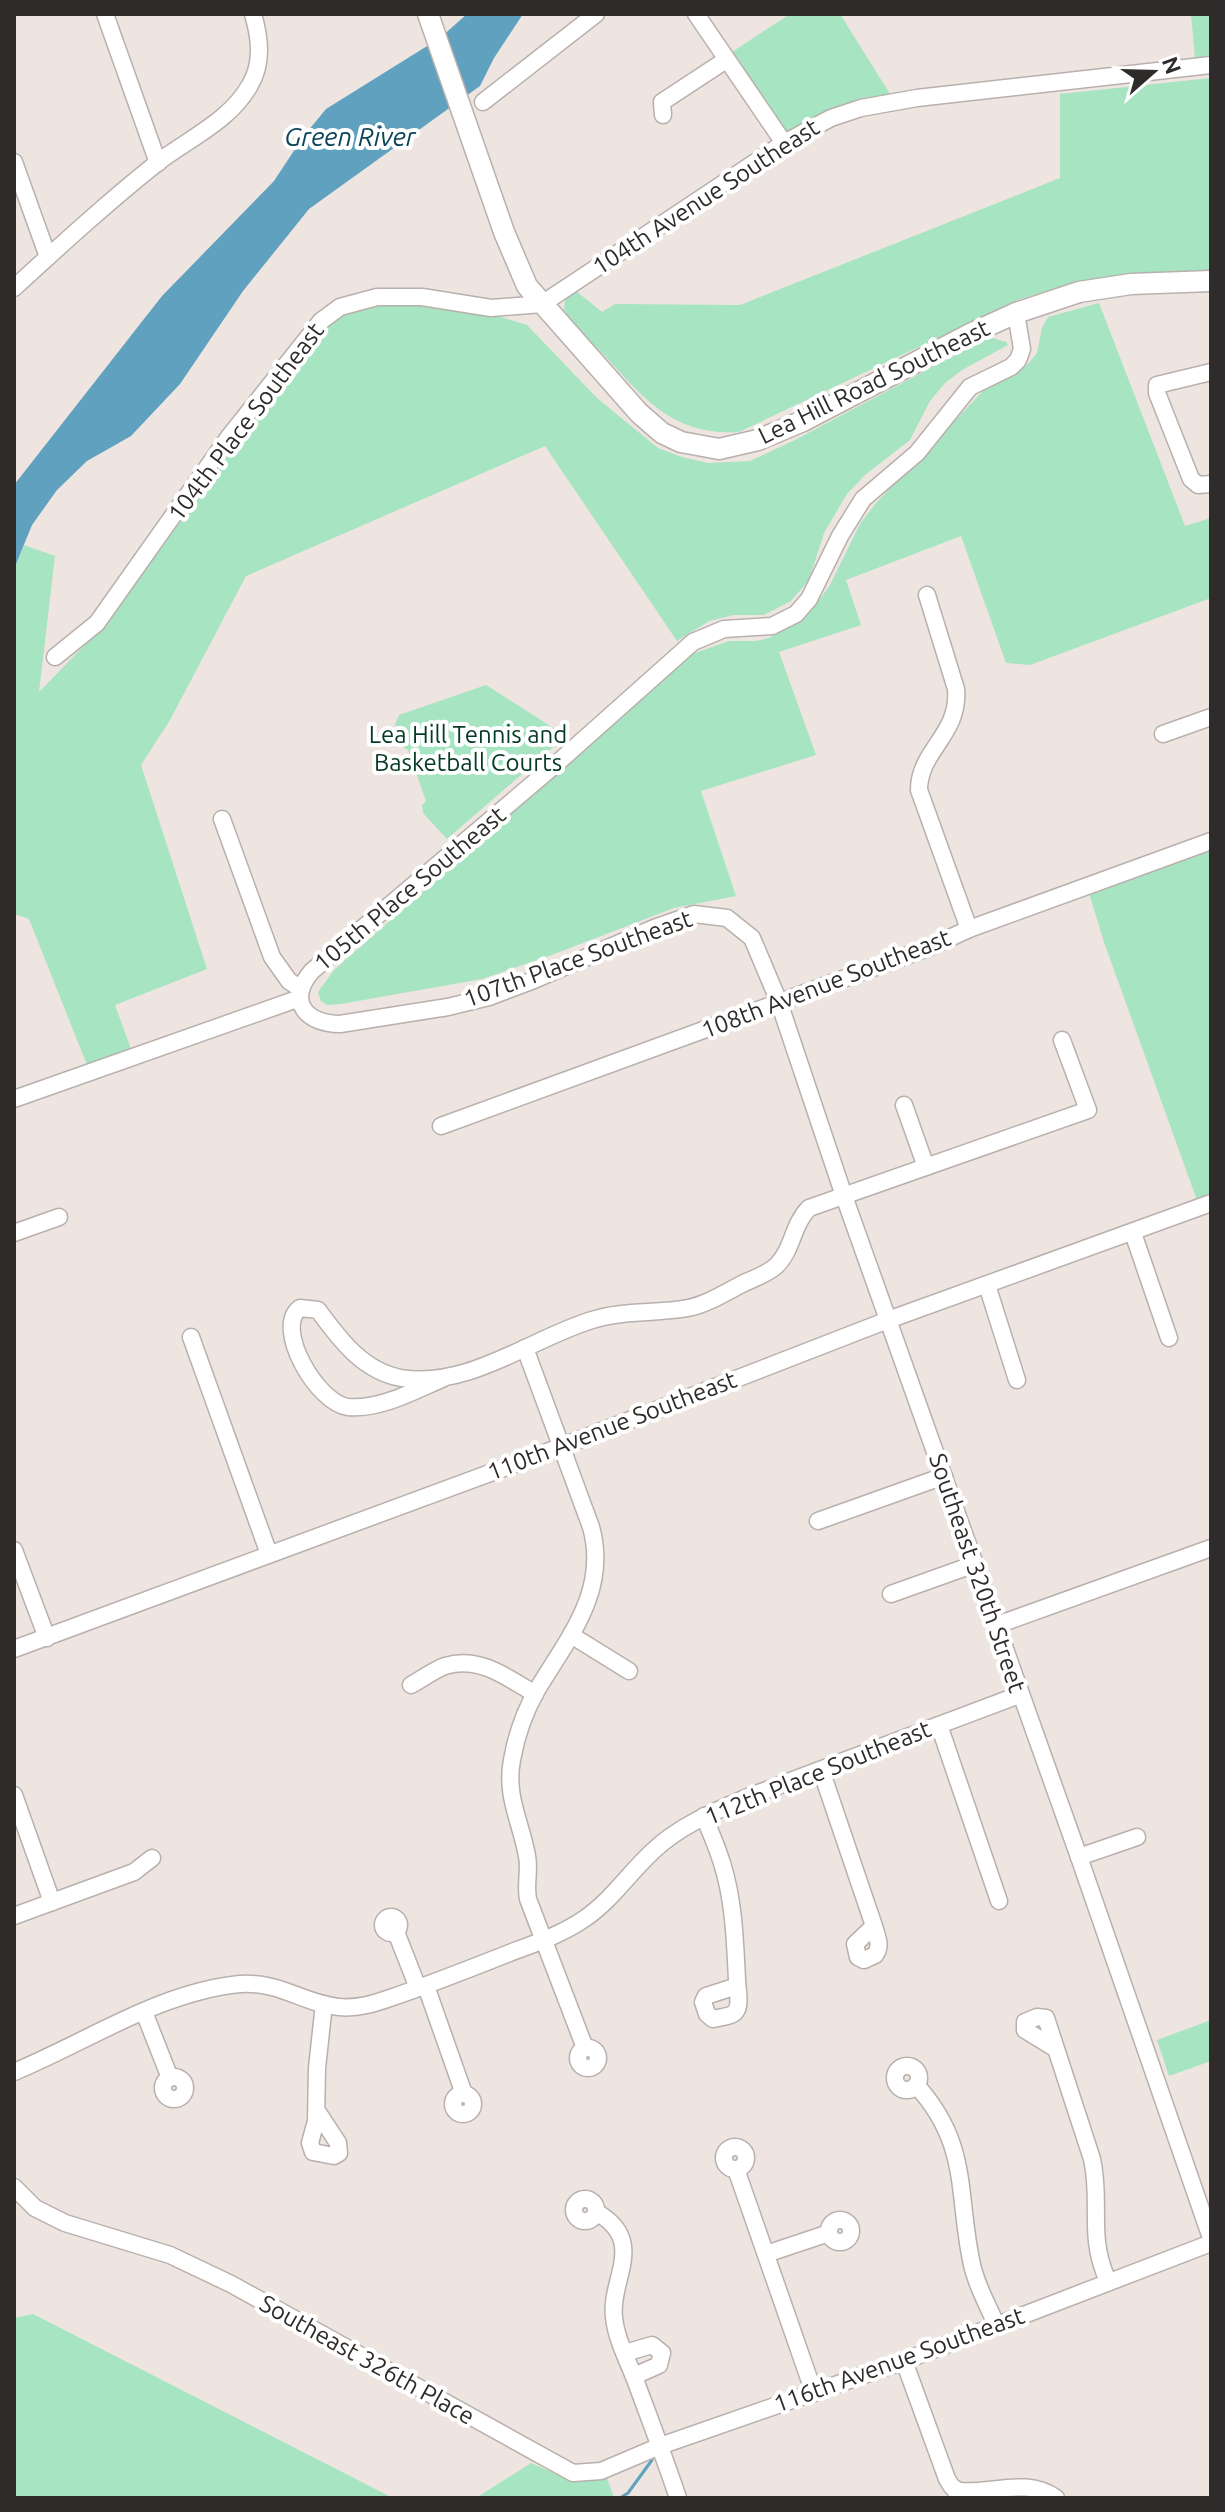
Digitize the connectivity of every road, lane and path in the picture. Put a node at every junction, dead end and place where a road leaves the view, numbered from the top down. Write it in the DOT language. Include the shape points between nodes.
graph roads {
  1 [pos="105,14"];
  2 [pos="254,14"];
  3 [pos="428,14"];
  4 [pos="596,14"];
  5 [pos="696,14"];
  6 [pos="726,60"];
  7 [pos="1211,65"];
  8 [pos="483,102"];
  9 [pos="663,115"];
  10 [pos="784,143"];
  11 [pos="14,162"];
  12 [pos="158,163"];
  13 [pos="48,257"];
  14 [pos="1211,281"];
  15 [pos="14,288"];
  16 [pos="542,304"];
  17 [pos="1016,313"];
  18 [pos="1211,372"];
  19 [pos="1204,485"];
  20 [pos="927,595"];
  21 [pos="55,657"];
  22 [pos="1211,717"];
  23 [pos="1163,734"];
  24 [pos="222,819"];
  25 [pos="1211,841"];
  26 [pos="727,918"];
  27 [pos="969,929"];
  28 [pos="300,993"];
  29 [pos="779,1002"];
  30 [pos="1062,1040"];
  31 [pos="14,1098"];
  32 [pos="904,1105"];
  33 [pos="441,1126"];
  34 [pos="926,1167"];
  35 [pos="844,1196"];
  36 [pos="1211,1203"];
  37 [pos="59,1217"];
  38 [pos="14,1233"];
  39 [pos="1133,1233"];
  40 [pos="987,1285"];
  41 [pos="888,1320"];
  42 [pos="191,1337"];
  43 [pos="1169,1338"];
  44 [pos="525,1348"];
  45 [pos="444,1378"];
  46 [pos="1017,1380"];
  47 [pos="563,1446"];
  48 [pos="944,1476"];
  49 [pos="818,1521"];
  50 [pos="1211,1548"];
  51 [pos="14,1550"];
  52 [pos="269,1554"];
  53 [pos="975,1564"];
  54 [pos="891,1594"];
  55 [pos="997,1625"];
  56 [pos="571,1635"];
  57 [pos="47,1638"];
  58 [pos="14,1649"];
  59 [pos="629,1671"];
  60 [pos="411,1685"];
  61 [pos="535,1694"];
  62 [pos="1019,1695"];
  63 [pos="939,1725"];
  64 [pos="821,1770"];
  65 [pos="14,1795"];
  66 [pos="704,1816"];
  67 [pos="1137,1837"];
  68 [pos="1079,1857"];
  69 [pos="152,1858"];
  70 [pos="999,1901"];
  71 [pos="52,1902"];
  72 [pos="14,1916"];
  73 [pos="874,1926"];
  74 [pos="396,1932"];
  75 [pos="544,1939"];
  76 [pos="737,1986"];
  77 [pos="422,1987"];
  78 [pos="324,2004"];
  79 [pos="144,2012"];
  80 [pos="585,2048"];
  81 [pos="1056,2049"];
  82 [pos="14,2072"];
  83 [pos="170,2078"];
  84 [pos="916,2085"];
  85 [pos="464,2094"];
  86 [pos="317,2111"];
  87 [pos="736,2169"];
  88 [pos="14,2187"];
  89 [pos="596,2212"];
  90 [pos="829,2233"];
  91 [pos="1211,2241"];
  92 [pos="766,2254"];
  93 [pos="1108,2281"];
  94 [pos="996,2324"];
  95 [pos="625,2353"];
  96 [pos="904,2361"];
  97 [pos="634,2376"];
  98 [pos="814,2393"];
  99 [pos="660,2446"];
  100 [pos="587,2474"];
  101 [pos="958,2494"];
  102 [pos="678,2498"];
  103 [pos="1056,2498"];
  1 -- 12 [label="street"];
  2 -- 12 [label="street" via="259,55 250,87 224,115"];
  3 -- 16 [label="main road" via="518,268"];
  4 -- 8 [label="street"];
  5 -- 6 [label="street"];
  6 -- 9 [label="street" via="662,102"];
  6 -- 10 [label="street"];
  7 -- 10 [label="street, 104th Avenue Southeast" via="879,103 831,118"];
  10 -- 16 [label="street, 104th Avenue Southeast"];
  11 -- 13 [label="street"];
  12 -- 13 [label="street"];
  13 -- 15 [label="street"];
  14 -- 17 [label="main road, Lea Hill Road Southeast" via="1104,287"];
  16 -- 17 [label="main road, Lea Hill Road Southeast" via="662,433 719,449 778,433"];
  16 -- 21 [label="street, 104th Place Southeast" via="491,308 422,297 377,297 340,307 321,321 228,438 97,623"];
  17 -- 28 [label="street, 105th Place Southeast" via="1022,349 1018,360 972,385 917,453 863,499 796,614 772,626 713,632 683,650 327,958 306,978"];
  18 -- 19 [label="street" via="1157,385 1191,479"];
  20 -- 27 [label="street" via="957,702 947,732 927,759 919,790"];
  22 -- 23 [label="street"];
  24 -- 28 [label="street, 107th Place Southeast" via="272,957"];
  25 -- 27 [label="street, 108th Avenue Southeast"];
  26 -- 28 [label="street, 107th Place Southeast" via="702,914 675,920 512,989 448,1007 326,1024 305,1013"];
  26 -- 29 [label="street, Southeast 320th Street" via="752,938"];
  27 -- 29 [label="street, 108th Avenue Southeast"];
  28 -- 31 [label="street"];
  29 -- 33 [label="street, 108th Avenue Southeast"];
  29 -- 35 [label="street, Southeast 320th Street"];
  30 -- 34 [label="street" via="1088,1110"];
  32 -- 34 [label="street"];
  34 -- 35 [label="street"];
  35 -- 41 [label="street, Southeast 320th Street"];
  35 -- 44 [label="street" via="804,1213 776,1266 701,1304 617,1312"];
  36 -- 39 [label="street, 110th Avenue Southeast"];
  37 -- 38 [label="street"];
  39 -- 40 [label="street, 110th Avenue Southeast"];
  39 -- 43 [label="street"];
  40 -- 41 [label="street, 110th Avenue Southeast"];
  40 -- 46 [label="street"];
  41 -- 47 [label="street, 110th Avenue Southeast"];
  41 -- 48 [label="street, Southeast 320th Street"];
  42 -- 52 [label="street"];
  44 -- 45 [label="street"];
  44 -- 47 [label="street"];
  45 -- 45 [label="street" via="401,1378 370,1367 339,1339 318,1310 300,1308 294,1313 294,1339 306,1369 338,1404 388,1401"];
  47 -- 52 [label="street, 110th Avenue Southeast"];
  47 -- 56 [label="street" via="597,1553 589,1598"];
  48 -- 49 [label="street"];
  48 -- 53 [label="street, Southeast 320th Street"];
  50 -- 55 [label="street"];
  51 -- 57 [label="street"];
  52 -- 57 [label="street, 110th Avenue Southeast"];
  53 -- 54 [label="street"];
  53 -- 55 [label="street, Southeast 320th Street"];
  55 -- 62 [label="street, Southeast 320th Street"];
  56 -- 59 [label="street"];
  56 -- 61 [label="street"];
  57 -- 58 [label="street, 110th Avenue Southeast"];
  60 -- 61 [label="street" via="444,1667 468,1664 487,1667"];
  61 -- 75 [label="street" via="515,1746 509,1789 528,1859 528,1899"];
  62 -- 63 [label="street, 112th Place Southeast"];
  62 -- 68 [label="street, Southeast 320th Street"];
  63 -- 64 [label="street, 112th Place Southeast"];
  63 -- 70 [label="street"];
  64 -- 66 [label="street, 112th Place Southeast"];
  64 -- 73 [label="street"];
  65 -- 71 [label="street"];
  66 -- 75 [label="street, 112th Place Southeast" via="655,1849 585,1918"];
  66 -- 76 [label="street" via="728,1891"];
  67 -- 68 [label="street"];
  68 -- 91 [label="street, Southeast 320th Street"];
  69 -- 71 [label="street" via="134,1872"];
  71 -- 72 [label="street"];
  74 -- 77 [label="street"];
  75 -- 77 [label="street, 112th Place Southeast"];
  75 -- 80 [label="street"];
  77 -- 78 [label="street, 112th Place Southeast" via="364,2005"];
  77 -- 85 [label="street"];
  78 -- 79 [label="street, 112th Place Southeast" via="278,1987 247,1984 206,1990"];
  78 -- 86 [label="street"];
  79 -- 82 [label="street, 112th Place Southeast"];
  79 -- 83 [label="street"];
  81 -- 93 [label="street" via="1095,2171 1095,2239"];
  84 -- 94 [label="street" via="932,2103 956,2156 972,2264"];
  87 -- 92 [label="street"];
  88 -- 100 [label="street, Southeast 326th Place" via="35,2208 65,2223 146,2246 231,2284 562,2468"];
  89 -- 95 [label="street" via="609,2219 622,2244 613,2315"];
  90 -- 92 [label="street"];
  91 -- 93 [label="street, 116th Avenue Southeast"];
  92 -- 98 [label="street"];
  93 -- 94 [label="street, 116th Avenue Southeast"];
  94 -- 96 [label="street, 116th Avenue Southeast"];
  95 -- 97 [label="street"];
  95 -- 97 [label="street" via="652,2345 662,2353 659,2365"];
  96 -- 98 [label="street, 116th Avenue Southeast"];
  96 -- 101 [label="street" via="947,2479"];
  97 -- 99 [label="street"];
  98 -- 99 [label="street, 116th Avenue Southeast"];
  99 -- 100 [label="street, 116th Avenue Southeast"];
  99 -- 102 [label="street"];
  101 -- 103 [label="street" via="1028,2487"];
}
